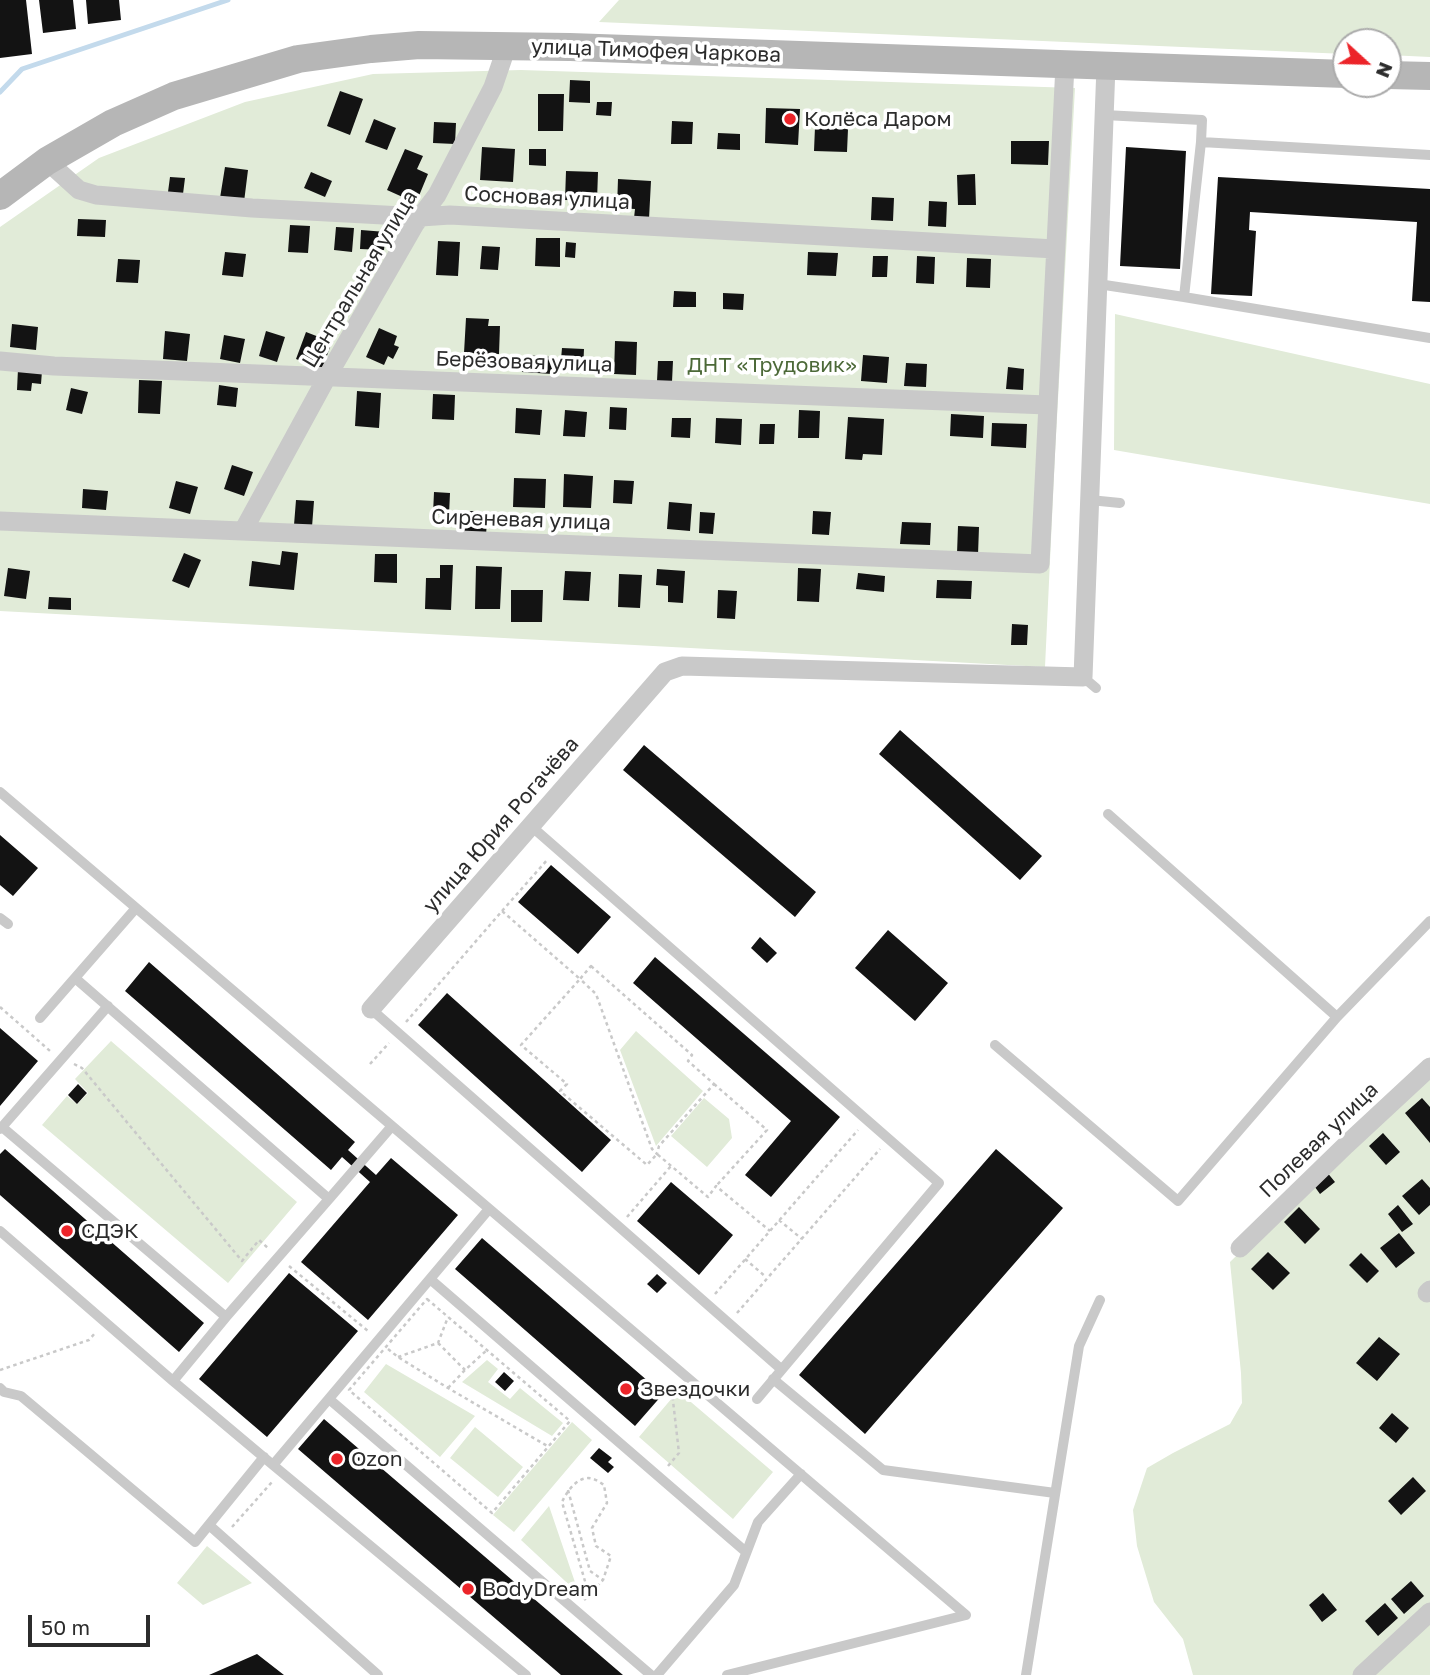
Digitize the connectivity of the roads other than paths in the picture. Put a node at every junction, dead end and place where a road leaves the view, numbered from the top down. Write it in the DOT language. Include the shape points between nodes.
graph roads {
  1 [pos="507,46"];
  2 [pos="1065,65"];
  3 [pos="1106,66"];
  4 [pos="1332,74"];
  5 [pos="1402,75"];
  6 [pos="1430,76"];
  7 [pos="1104,116"];
  8 [pos="1201,142"];
  9 [pos="1430,155"];
  10 [pos="47,161"];
  11 [pos="0,196"];
  12 [pos="421,217"];
  13 [pos="1055,248"];
  14 [pos="1098,284"];
  15 [pos="1184,298"];
  16 [pos="1430,338"];
  17 [pos="0,361"];
  18 [pos="327,377"];
  19 [pos="1047,405"];
  20 [pos="1090,500"];
  21 [pos="1120,503"];
  22 [pos="0,521"];
  23 [pos="243,531"];
  24 [pos="0,792"];
  25 [pos="1108,814"];
  26 [pos="531,826"];
  27 [pos="136,908"];
  28 [pos="1430,920"];
  29 [pos="75,978"];
  30 [pos="108,1006"];
  31 [pos="371,1009"];
  32 [pos="1338,1017"];
  33 [pos="40,1018"];
  34 [pos="995,1045"];
  35 [pos="1430,1067"];
  36 [pos="392,1126"];
  37 [pos="1,1128"];
  38 [pos="329,1199"];
  39 [pos="489,1209"];
  40 [pos="0,1231"];
  41 [pos="1240,1248"];
  42 [pos="430,1279"];
  43 [pos="1100,1300"];
  44 [pos="226,1317"];
  45 [pos="782,1369"];
  46 [pos="773,1379"];
  47 [pos="173,1381"];
  48 [pos="1,1392"];
  49 [pos="329,1399"];
  50 [pos="757,1399"];
  51 [pos="264,1458"];
  52 [pos="277,1468"];
  53 [pos="801,1474"];
  54 [pos="1055,1493"];
  55 [pos="209,1525"];
  56 [pos="746,1552"];
  57 [pos="1430,1612"];
  58 [pos="378,1675"];
  59 [pos="526,1675"];
  60 [pos="651,1675"];
  61 [pos="657,1675"];
  62 [pos="727,1675"];
  63 [pos="1026,1675"];
  64 [pos="1362,1675"];
  1 -- 2 [label="main road, улица Тимофея Чаркова"];
  1 -- 10 [label="main road, улица Тимофея Чаркова" via="407,46 298,59 174,96 113,123"];
  1 -- 12 [label="street, Центральная улица" via="493,87"];
  2 -- 3 [label="main road, улица Тимофея Чаркова"];
  2 -- 13 [label="street"];
  3 -- 4 [label="main road, улица Тимофея Чаркова"];
  3 -- 7 [label="street"];
  5 -- 6 [label="main road"];
  7 -- 8 [label="lane" via="1202,120"];
  7 -- 14 [label="street"];
  8 -- 9 [label="lane"];
  8 -- 15 [label="lane"];
  10 -- 11 [label="main road, улица Тимофея Чаркова"];
  10 -- 12 [label="street, Сосновая улица" via="79,190 96,195"];
  12 -- 13 [label="street, Сосновая улица"];
  12 -- 18 [label="street, Центральная улица"];
  13 -- 19 [label="street"];
  14 -- 15 [label="lane"];
  14 -- 20 [label="street"];
  15 -- 16 [label="lane"];
  17 -- 18 [label="street, Берёзовая улица"];
  18 -- 19 [label="street, Берёзовая улица"];
  18 -- 23 [label="street, Центральная улица"];
  19 -- 23 [label="street, Сиреневая улица" via="1040,564"];
  20 -- 21 [label="lane"];
  20 -- 26 [label="street, улица Юрия Рогачёва" via="1090,682 682,666 665,672"];
  22 -- 23 [label="street, Сиреневая улица"];
  24 -- 27 [label="lane"];
  25 -- 32 [label="lane"];
  26 -- 31 [label="street, улица Юрия Рогачёва"];
  26 -- 45 [label="lane" via="939,1183"];
  27 -- 29 [label="lane"];
  27 -- 36 [label="lane"];
  28 -- 32 [label="lane"];
  29 -- 30 [label="lane"];
  29 -- 33 [label="lane"];
  30 -- 37 [label="lane"];
  30 -- 38 [label="lane"];
  31 -- 45 [label="lane"];
  32 -- 34 [label="lane" via="1178,1201"];
  35 -- 41 [label="street, Полевая улица"];
  36 -- 38 [label="lane"];
  36 -- 39 [label="lane"];
  37 -- 44 [label="lane"];
  38 -- 44 [label="lane"];
  39 -- 42 [label="lane"];
  39 -- 53 [label="lane"];
  40 -- 47 [label="lane"];
  42 -- 49 [label="lane" via="382,1344"];
  42 -- 56 [label="lane"];
  43 -- 54 [label="lane" via="1079,1346"];
  44 -- 47 [label="lane"];
  45 -- 46 [label="lane"];
  46 -- 50 [label="lane"];
  46 -- 54 [label="lane" via="883,1470"];
  47 -- 51 [label="lane"];
  48 -- 55 [label="lane" via="21,1396 195,1542"];
  49 -- 52 [label="lane"];
  49 -- 60 [label="lane"];
  51 -- 52 [label="lane"];
  51 -- 55 [label="lane"];
  52 -- 59 [label="lane"];
  53 -- 56 [label="lane" via="758,1522"];
  53 -- 62 [label="lane" via="966,1615"];
  54 -- 63 [label="lane"];
  55 -- 58 [label="lane"];
  56 -- 61 [label="lane" via="734,1585"];
  57 -- 64 [label="street"];
}
